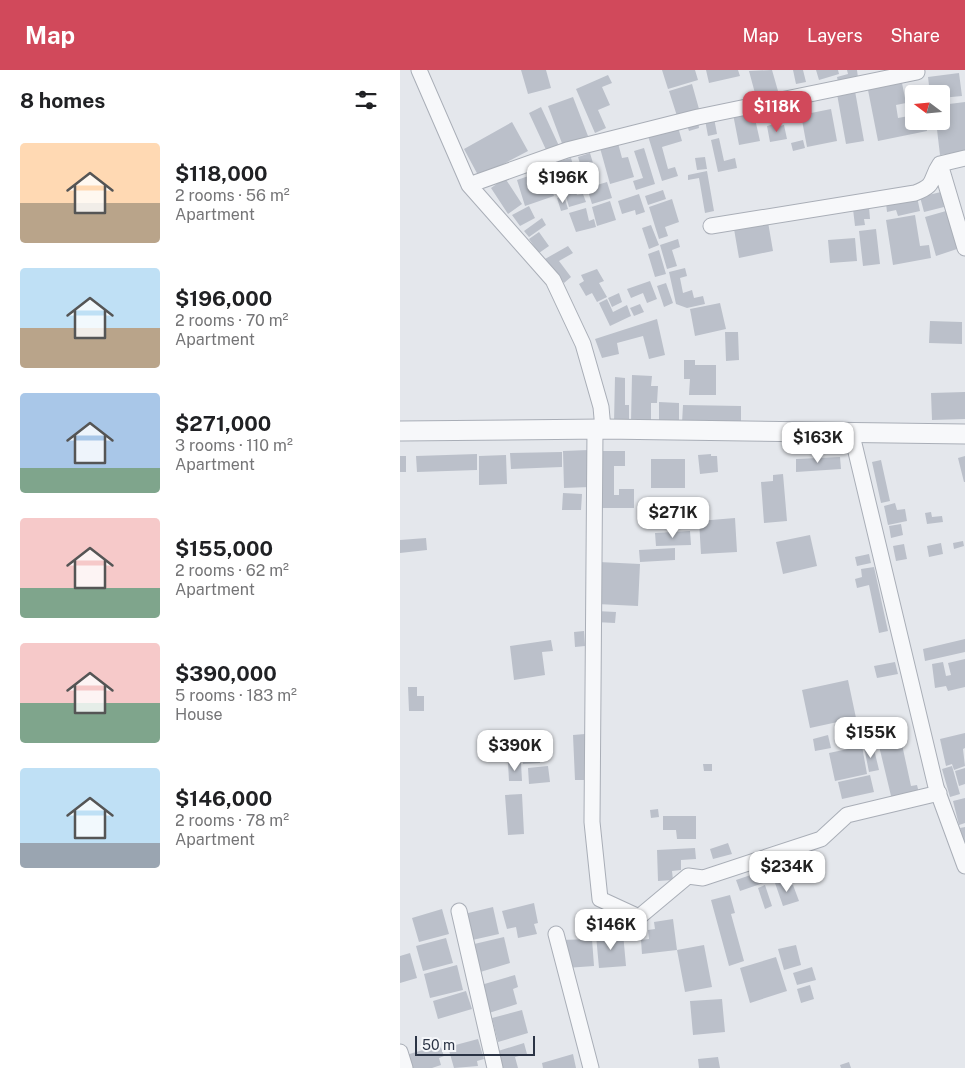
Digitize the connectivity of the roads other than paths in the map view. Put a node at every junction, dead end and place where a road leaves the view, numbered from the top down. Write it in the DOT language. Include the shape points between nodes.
graph roads {
  1 [pos="419,70"];
  2 [pos="917,72"];
  3 [pos="965,158"];
  4 [pos="940,164"];
  5 [pos="470,186"];
  6 [pos="711,226"];
  7 [pos="965,248"];
  8 [pos="599,430"];
  9 [pos="851,431"];
  10 [pos="400,432"];
  11 [pos="965,434"];
  12 [pos="939,794"];
  13 [pos="965,866"];
  14 [pos="459,911"];
  15 [pos="556,934"];
  16 [pos="400,1052"];
  17 [pos="404,1068"];
  18 [pos="495,1068"];
  19 [pos="591,1068"];
  1 -- 5 [label="street"];
  2 -- 5 [label="street" via="698,116 567,150"];
  3 -- 4 [label="street"];
  4 -- 6 [label="street" via="933,183 915,192"];
  4 -- 7 [label="street"];
  5 -- 8 [label="street" via="553,280 583,344 601,407"];
  8 -- 9 [label="street"];
  8 -- 10 [label="street"];
  8 -- 12 [label="street" via="592,822 600,899 639,917 688,876 703,878 821,838 847,815"];
  9 -- 11 [label="street"];
  9 -- 12 [label="street"];
  12 -- 13 [label="street"];
  14 -- 18 [label="street"];
  15 -- 19 [label="street"];
  16 -- 17 [label="street"];
}
